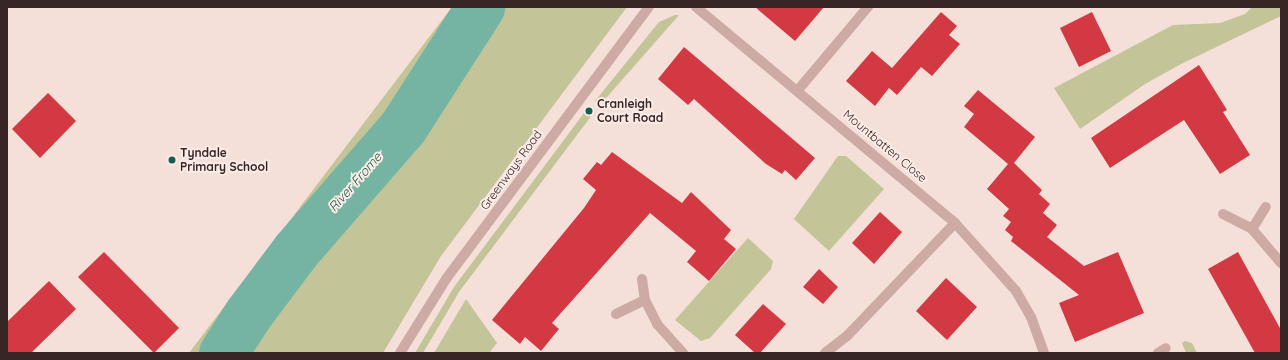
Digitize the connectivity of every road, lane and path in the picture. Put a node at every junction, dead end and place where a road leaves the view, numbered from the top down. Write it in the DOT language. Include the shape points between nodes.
graph roads {
  1 [pos="649,7"];
  2 [pos="696,7"];
  3 [pos="868,7"];
  4 [pos="798,90"];
  5 [pos="1266,207"];
  6 [pos="1223,214"];
  7 [pos="955,223"];
  8 [pos="1252,229"];
  9 [pos="1281,263"];
  10 [pos="642,279"];
  11 [pos="645,300"];
  12 [pos="616,314"];
  13 [pos="400,353"];
  14 [pos="683,353"];
  15 [pos="825,353"];
  16 [pos="1044,353"];
  1 -- 13 [label="street, Greenways Road" via="446,279"];
  2 -- 4 [label="street, Mountbatten Close"];
  3 -- 4 [label="street"];
  4 -- 7 [label="street, Mountbatten Close"];
  5 -- 8 [label="street"];
  6 -- 8 [label="street"];
  7 -- 15 [label="street" via="847,336"];
  7 -- 16 [label="street, Mountbatten Close" via="1016,291 1031,317"];
  8 -- 9 [label="street"];
  10 -- 11 [label="street"];
  11 -- 12 [label="street"];
  11 -- 14 [label="street" via="657,324"];
}
